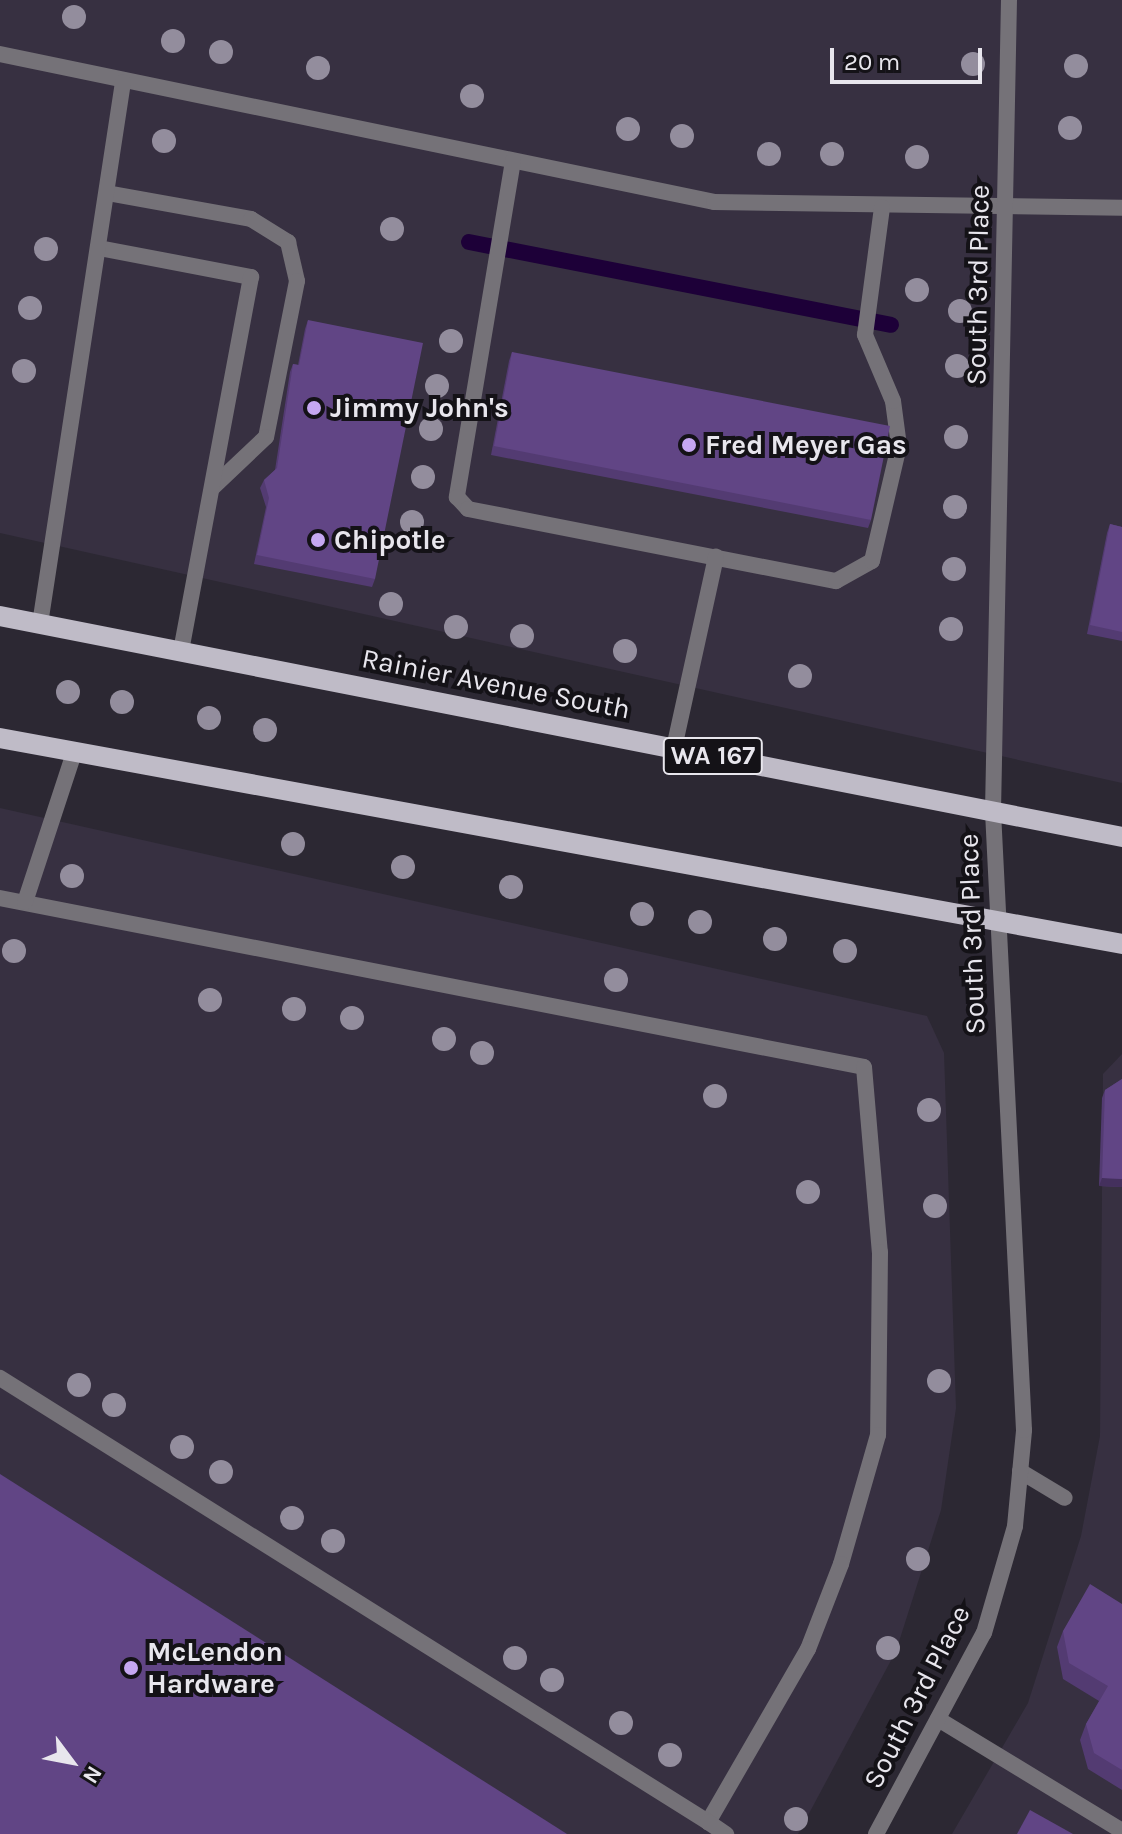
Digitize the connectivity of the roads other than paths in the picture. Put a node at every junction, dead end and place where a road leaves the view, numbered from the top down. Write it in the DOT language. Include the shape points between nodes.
graph roads {
  1 [pos="1009,0"];
  2 [pos="0,54"];
  3 [pos="123,82"];
  4 [pos="513,161"];
  5 [pos="107,193"];
  6 [pos="882,207"];
  7 [pos="1122,208"];
  8 [pos="1005,210"];
  9 [pos="99,248"];
  10 [pos="212,488"];
  11 [pos="716,557"];
  12 [pos="0,616"];
  13 [pos="40,624"];
  14 [pos="181,651"];
  15 [pos="0,738"];
  16 [pos="674,748"];
  17 [pos="74,753"];
  18 [pos="993,811"];
  19 [pos="1122,837"];
  20 [pos="0,898"];
  21 [pos="25,902"];
  22 [pos="996,924"];
  23 [pos="1122,944"];
  24 [pos="0,1378"];
  25 [pos="1020,1471"];
  26 [pos="1065,1498"];
  27 [pos="938,1719"];
  28 [pos="708,1822"];
  29 [pos="1122,1831"];
  30 [pos="726,1834"];
  31 [pos="876,1834"];
  1 -- 8 [label="street, South 3rd Place"];
  2 -- 3 [label="street"];
  3 -- 4 [label="street"];
  3 -- 5 [label="street"];
  4 -- 6 [label="street" via="714,202"];
  4 -- 11 [label="street" via="457,497 468,509"];
  5 -- 9 [label="street"];
  5 -- 10 [label="street" via="251,219 288,242 297,281 266,437"];
  6 -- 8 [label="street"];
  6 -- 11 [label="street" via="865,335 893,401 899,446 872,561 836,581"];
  7 -- 8 [label="street"];
  8 -- 18 [label="street, South 3rd Place"];
  9 -- 10 [label="street" via="251,277"];
  9 -- 13 [label="street"];
  10 -- 14 [label="street"];
  11 -- 16 [label="street"];
  12 -- 13 [label="main road, Rainier Avenue South / WA 167"];
  13 -- 14 [label="main road, Rainier Avenue South / WA 167"];
  14 -- 16 [label="main road, Rainier Avenue South / WA 167"];
  15 -- 17 [label="main road"];
  16 -- 18 [label="main road, Rainier Avenue South / WA 167"];
  17 -- 21 [label="street"];
  17 -- 22 [label="main road"];
  18 -- 19 [label="main road, Rainier Avenue South / WA 167"];
  18 -- 22 [label="street, South 3rd Place"];
  20 -- 21 [label="street"];
  21 -- 28 [label="street" via="864,1067 880,1252 878,1435 808,1649"];
  22 -- 23 [label="main road"];
  22 -- 25 [label="street, South 3rd Place" via="1024,1430"];
  24 -- 28 [label="street"];
  25 -- 26 [label="street"];
  25 -- 27 [label="street, South 3rd Place" via="1015,1526 984,1633"];
  27 -- 29 [label="street"];
  27 -- 31 [label="street, South 3rd Place"];
  28 -- 30 [label="street"];
}
